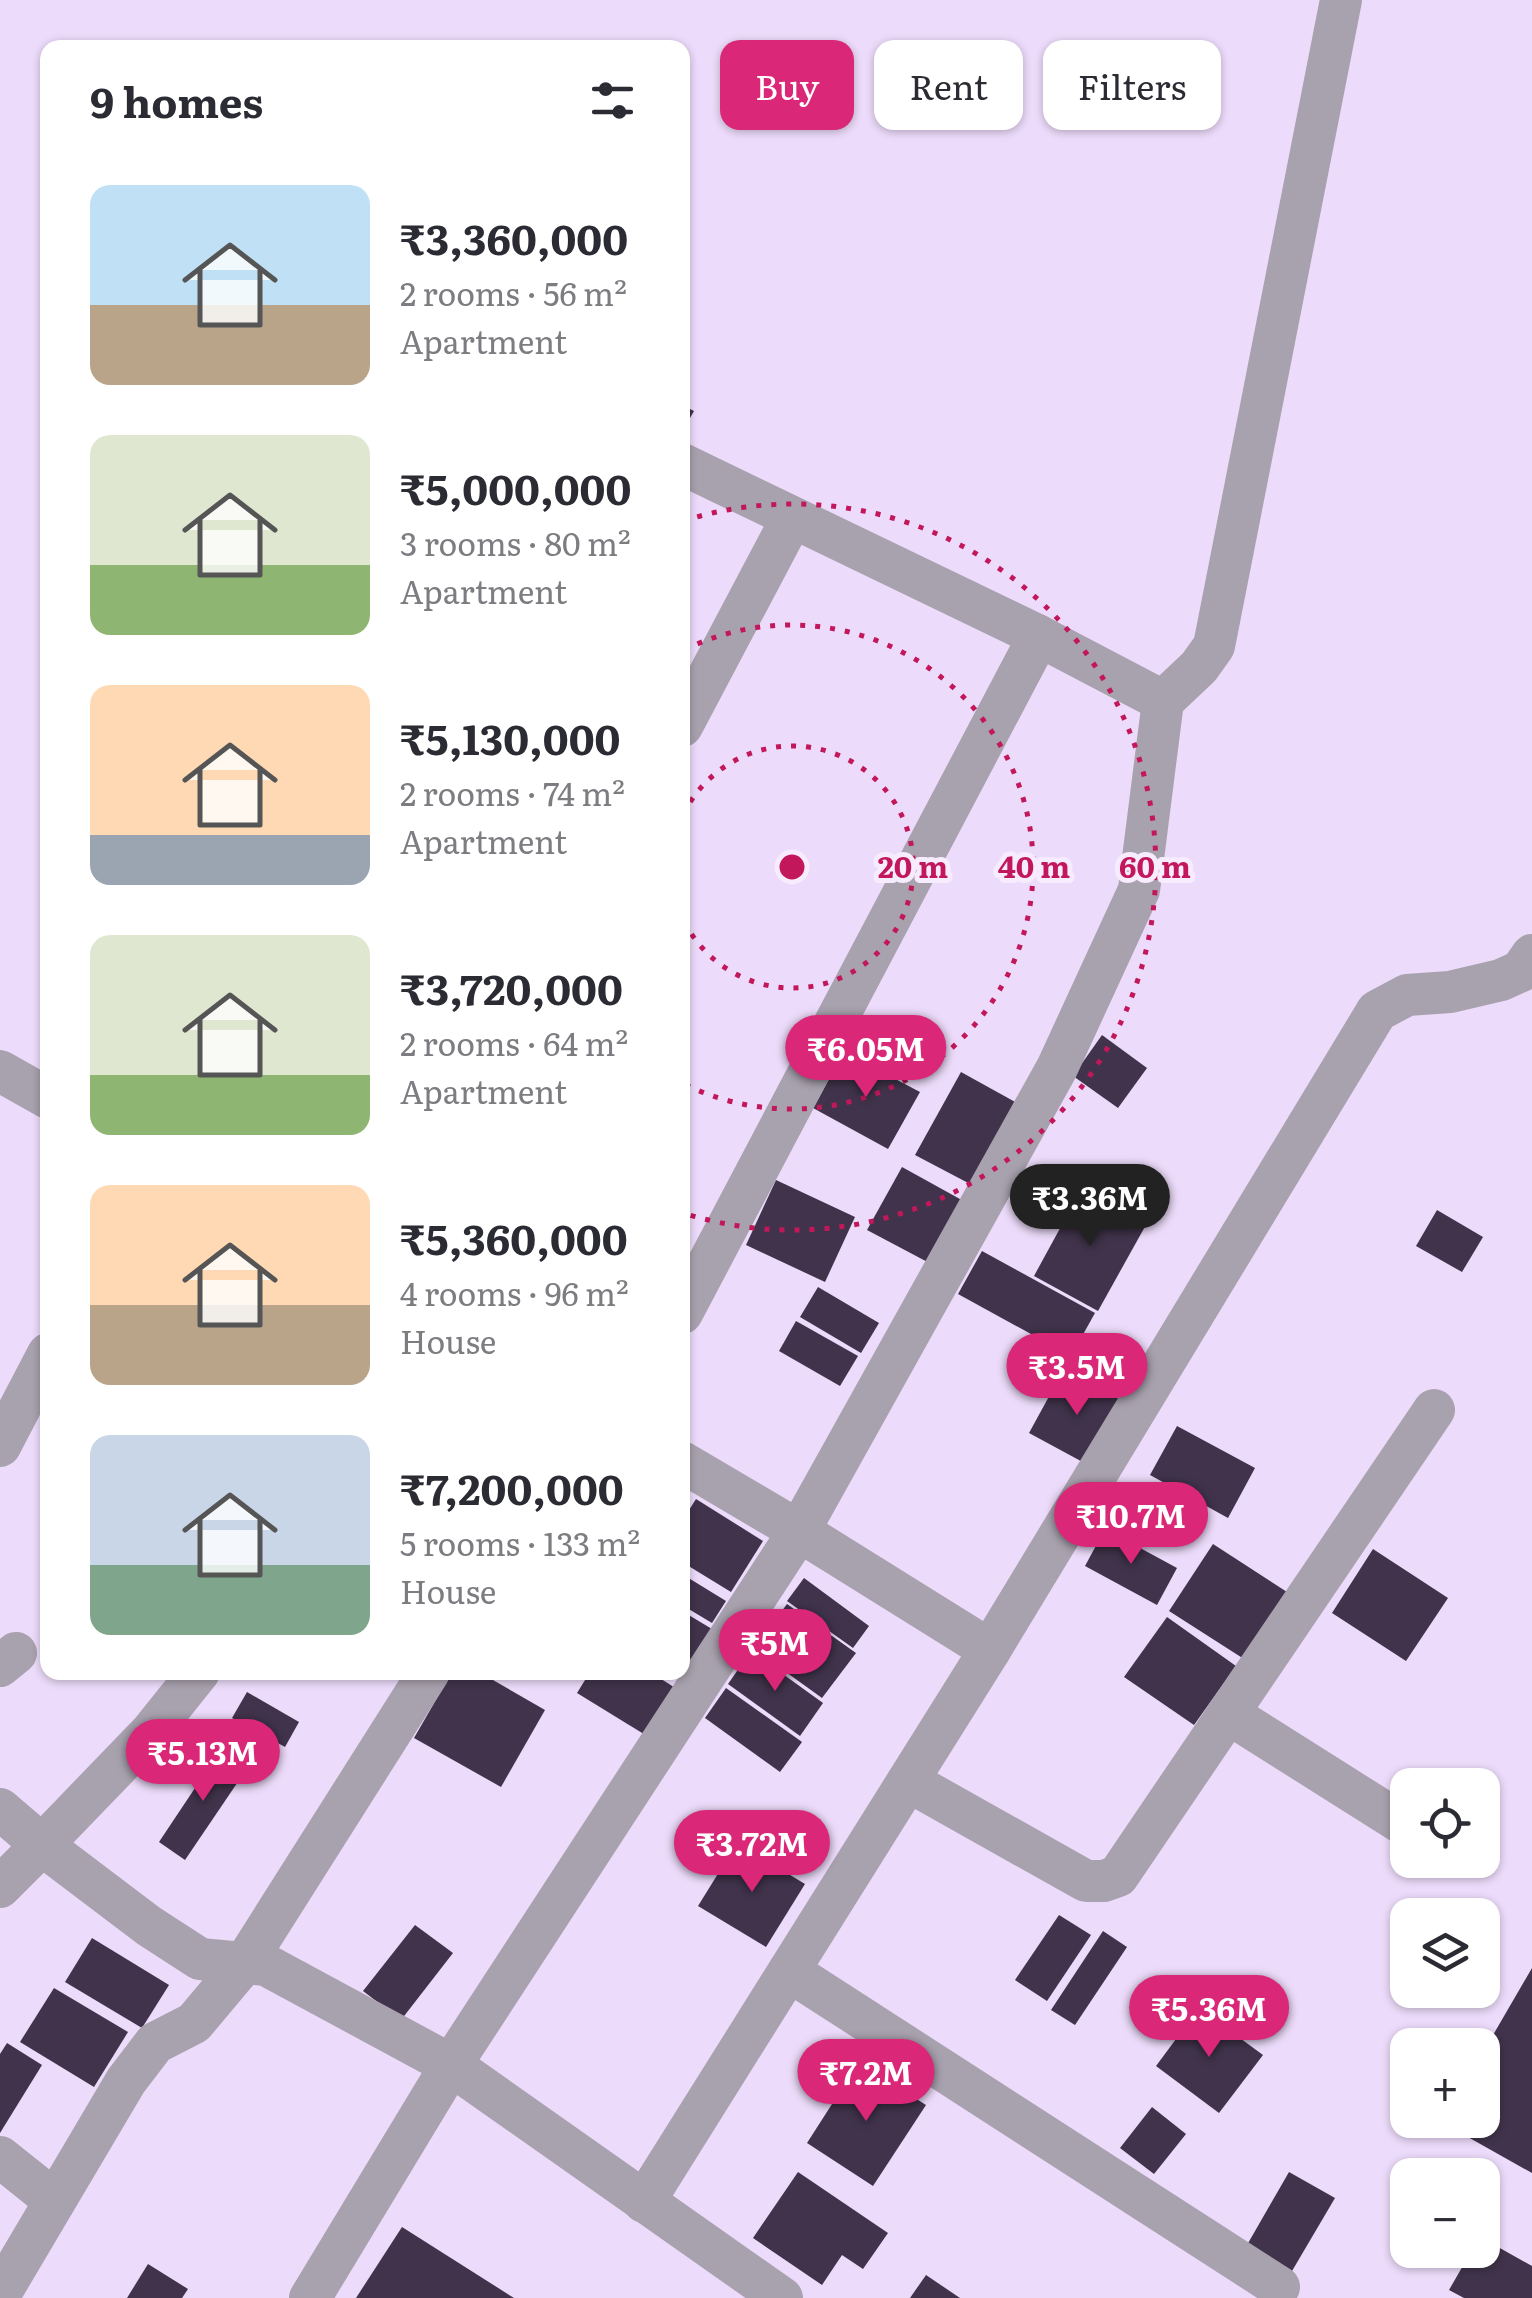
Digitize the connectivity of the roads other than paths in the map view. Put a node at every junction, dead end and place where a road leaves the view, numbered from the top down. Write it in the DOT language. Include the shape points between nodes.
graph roads {
  1 [pos="1340,0"];
  2 [pos="690,468"];
  3 [pos="792,518"];
  4 [pos="1039,636"];
  5 [pos="1163,701"];
  6 [pos="690,711"];
  7 [pos="1532,955"];
  8 [pos="0,1071"];
  9 [pos="40,1094"];
  10 [pos="690,1298"];
  11 [pos="40,1369"];
  12 [pos="1434,1410"];
  13 [pos="0,1446"];
  14 [pos="690,1467"];
  15 [pos="799,1531"];
  16 [pos="990,1650"];
  17 [pos="193,1680"];
  18 [pos="424,1680"];
  19 [pos="1229,1714"];
  20 [pos="908,1781"];
  21 [pos="0,1809"];
  22 [pos="1390,1816"];
  23 [pos="42,1845"];
  24 [pos="0,1887"];
  25 [pos="246,1962"];
  26 [pos="789,1972"];
  27 [pos="452,2065"];
  28 [pos="0,2156"];
  29 [pos="54,2200"];
  30 [pos="644,2202"];
  31 [pos="1279,2287"];
  32 [pos="0,2294"];
  33 [pos="310,2298"];
  34 [pos="782,2298"];
  1 -- 5 [label="street" via="1214,646"];
  2 -- 3 [label="street"];
  3 -- 4 [label="street"];
  3 -- 6 [label="street"];
  4 -- 5 [label="street"];
  4 -- 10 [label="street"];
  5 -- 15 [label="street" via="1139,890 1057,1068"];
  7 -- 16 [label="street" via="1500,980 1407,995 1376,1012"];
  8 -- 9 [label="street"];
  11 -- 13 [label="street"];
  12 -- 19 [label="street"];
  14 -- 15 [label="street"];
  15 -- 16 [label="street"];
  15 -- 27 [label="street"];
  16 -- 20 [label="street"];
  17 -- 23 [label="street"];
  18 -- 25 [label="street"];
  19 -- 20 [label="street" via="1118,1876 1104,1881 1086,1881"];
  19 -- 22 [label="street"];
  20 -- 26 [label="street"];
  21 -- 23 [label="street"];
  23 -- 24 [label="street"];
  23 -- 25 [label="street" via="200,1960"];
  25 -- 27 [label="street" via="266,1965"];
  25 -- 29 [label="street" via="194,2023 155,2043"];
  26 -- 30 [label="street"];
  26 -- 31 [label="street"];
  27 -- 30 [label="street"];
  27 -- 33 [label="street"];
  28 -- 29 [label="street"];
  29 -- 32 [label="street"];
  30 -- 34 [label="street"];
}
